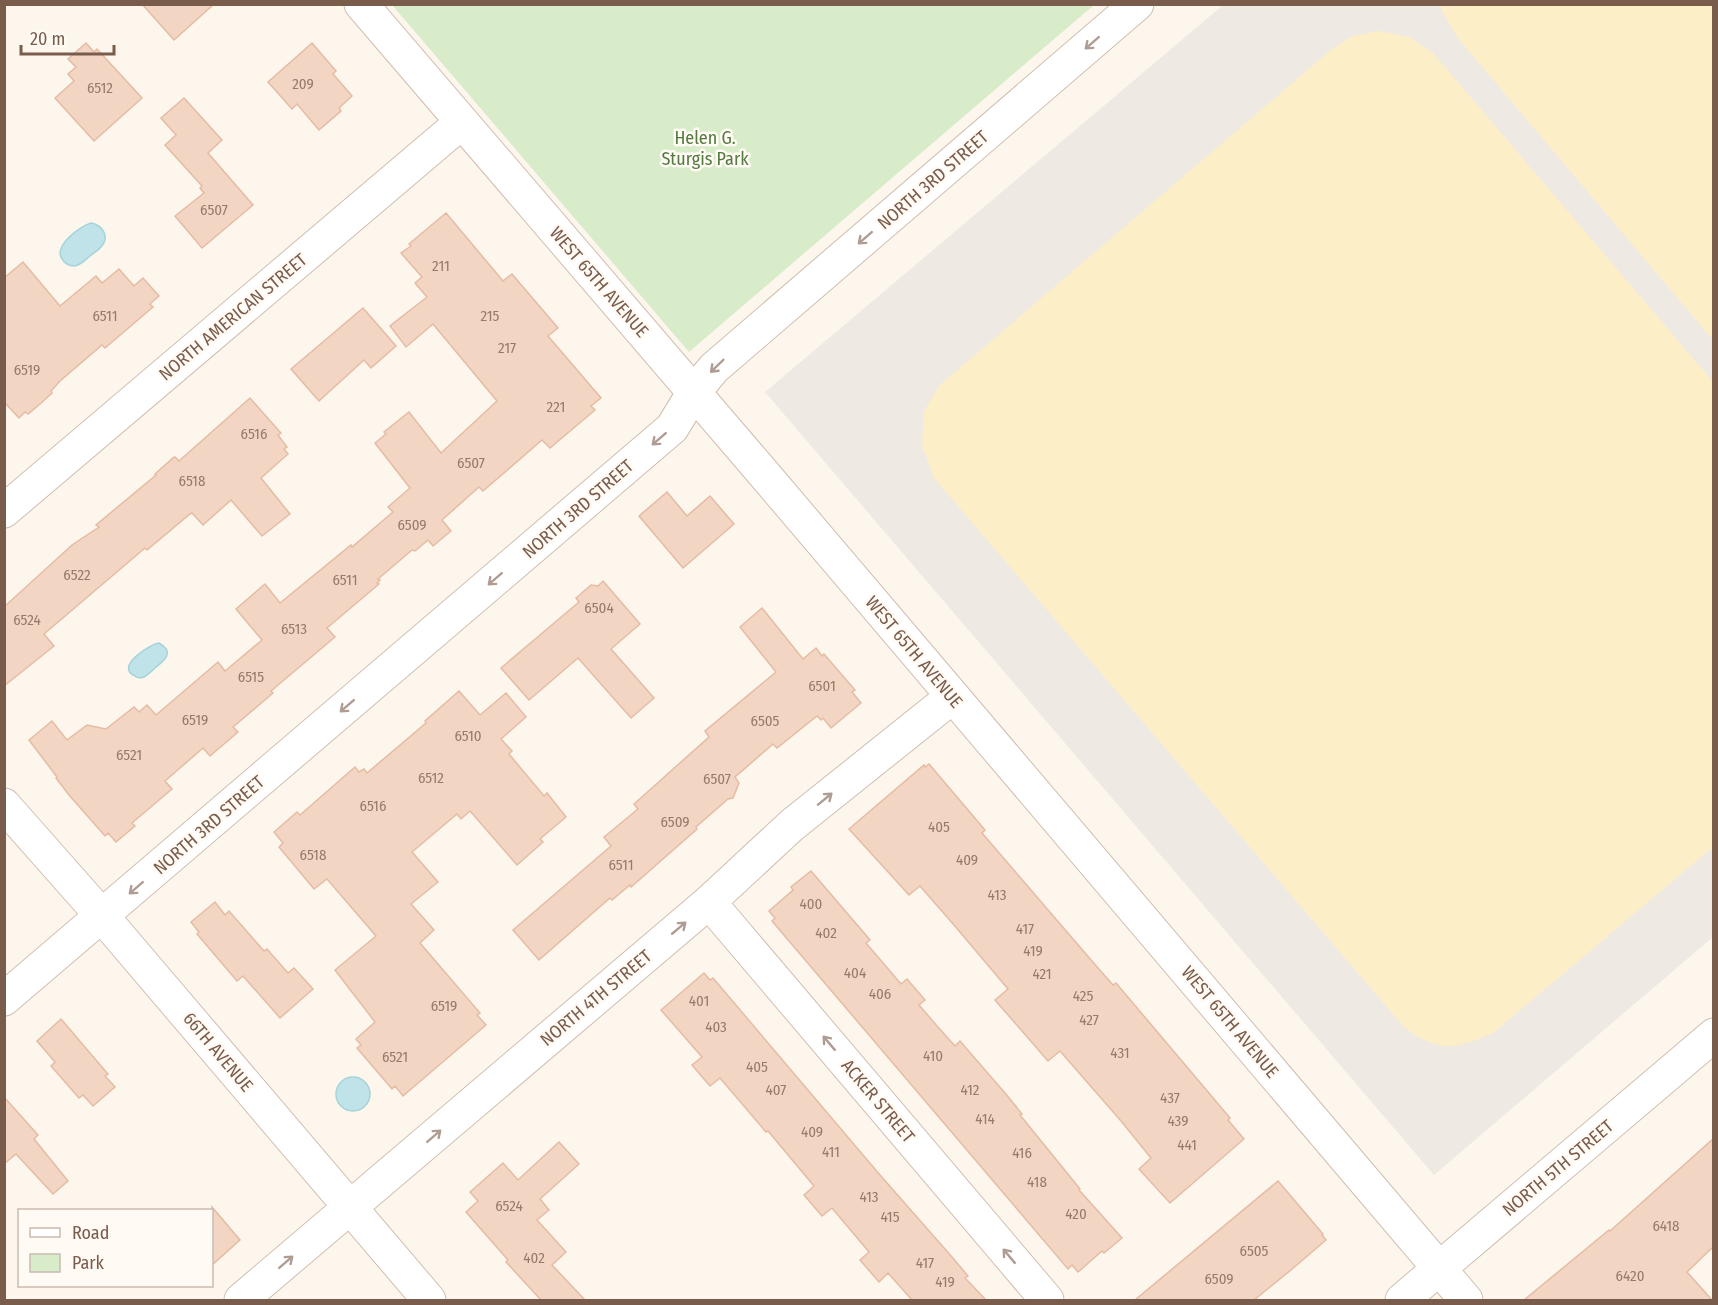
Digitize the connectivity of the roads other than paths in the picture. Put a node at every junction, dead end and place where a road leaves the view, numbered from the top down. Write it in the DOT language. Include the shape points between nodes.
graph roads {
  1 [pos="361,4"];
  2 [pos="1137,4"];
  3 [pos="462,122"];
  4 [pos="694,392"];
  5 [pos="4,511"];
  6 [pos="952,697"];
  7 [pos="4,805"];
  8 [pos="709,902"];
  9 [pos="102,916"];
  10 [pos="4,999"];
  11 [pos="1713,1035"];
  12 [pos="350,1208"];
  13 [pos="1439,1269"];
  14 [pos="242,1300"];
  15 [pos="429,1300"];
  16 [pos="1047,1300"];
  17 [pos="1402,1300"];
  18 [pos="1466,1300"];
  1 -- 3 [label="street, WEST 65TH AVENUE"];
  2 -- 4 [label="street, NORTH 3RD STREET, one-way" via="714,368"];
  3 -- 4 [label="street, WEST 65TH AVENUE"];
  3 -- 5 [label="street, NORTH AMERICAN STREET"];
  4 -- 6 [label="street, WEST 65TH AVENUE"];
  4 -- 9 [label="street, NORTH 3RD STREET, one-way" via="672,428"];
  8 -- 6 [label="street, NORTH 4TH STREET, one-way" via="792,825"];
  6 -- 13 [label="street, WEST 65TH AVENUE"];
  7 -- 9 [label="street, 66TH AVENUE"];
  12 -- 8 [label="street, NORTH 4TH STREET, one-way"];
  16 -- 8 [label="street, ACKER STREET, one-way"];
  9 -- 10 [label="street, NORTH 3RD STREET"];
  9 -- 12 [label="street, 66TH AVENUE"];
  11 -- 13 [label="street, NORTH 5TH STREET"];
  14 -- 12 [label="street, NORTH 4TH STREET, one-way"];
  12 -- 15 [label="street, 66TH AVENUE"];
  13 -- 17 [label="street, NORTH 5TH STREET"];
  13 -- 18 [label="street, WEST 65TH AVENUE"];
}
